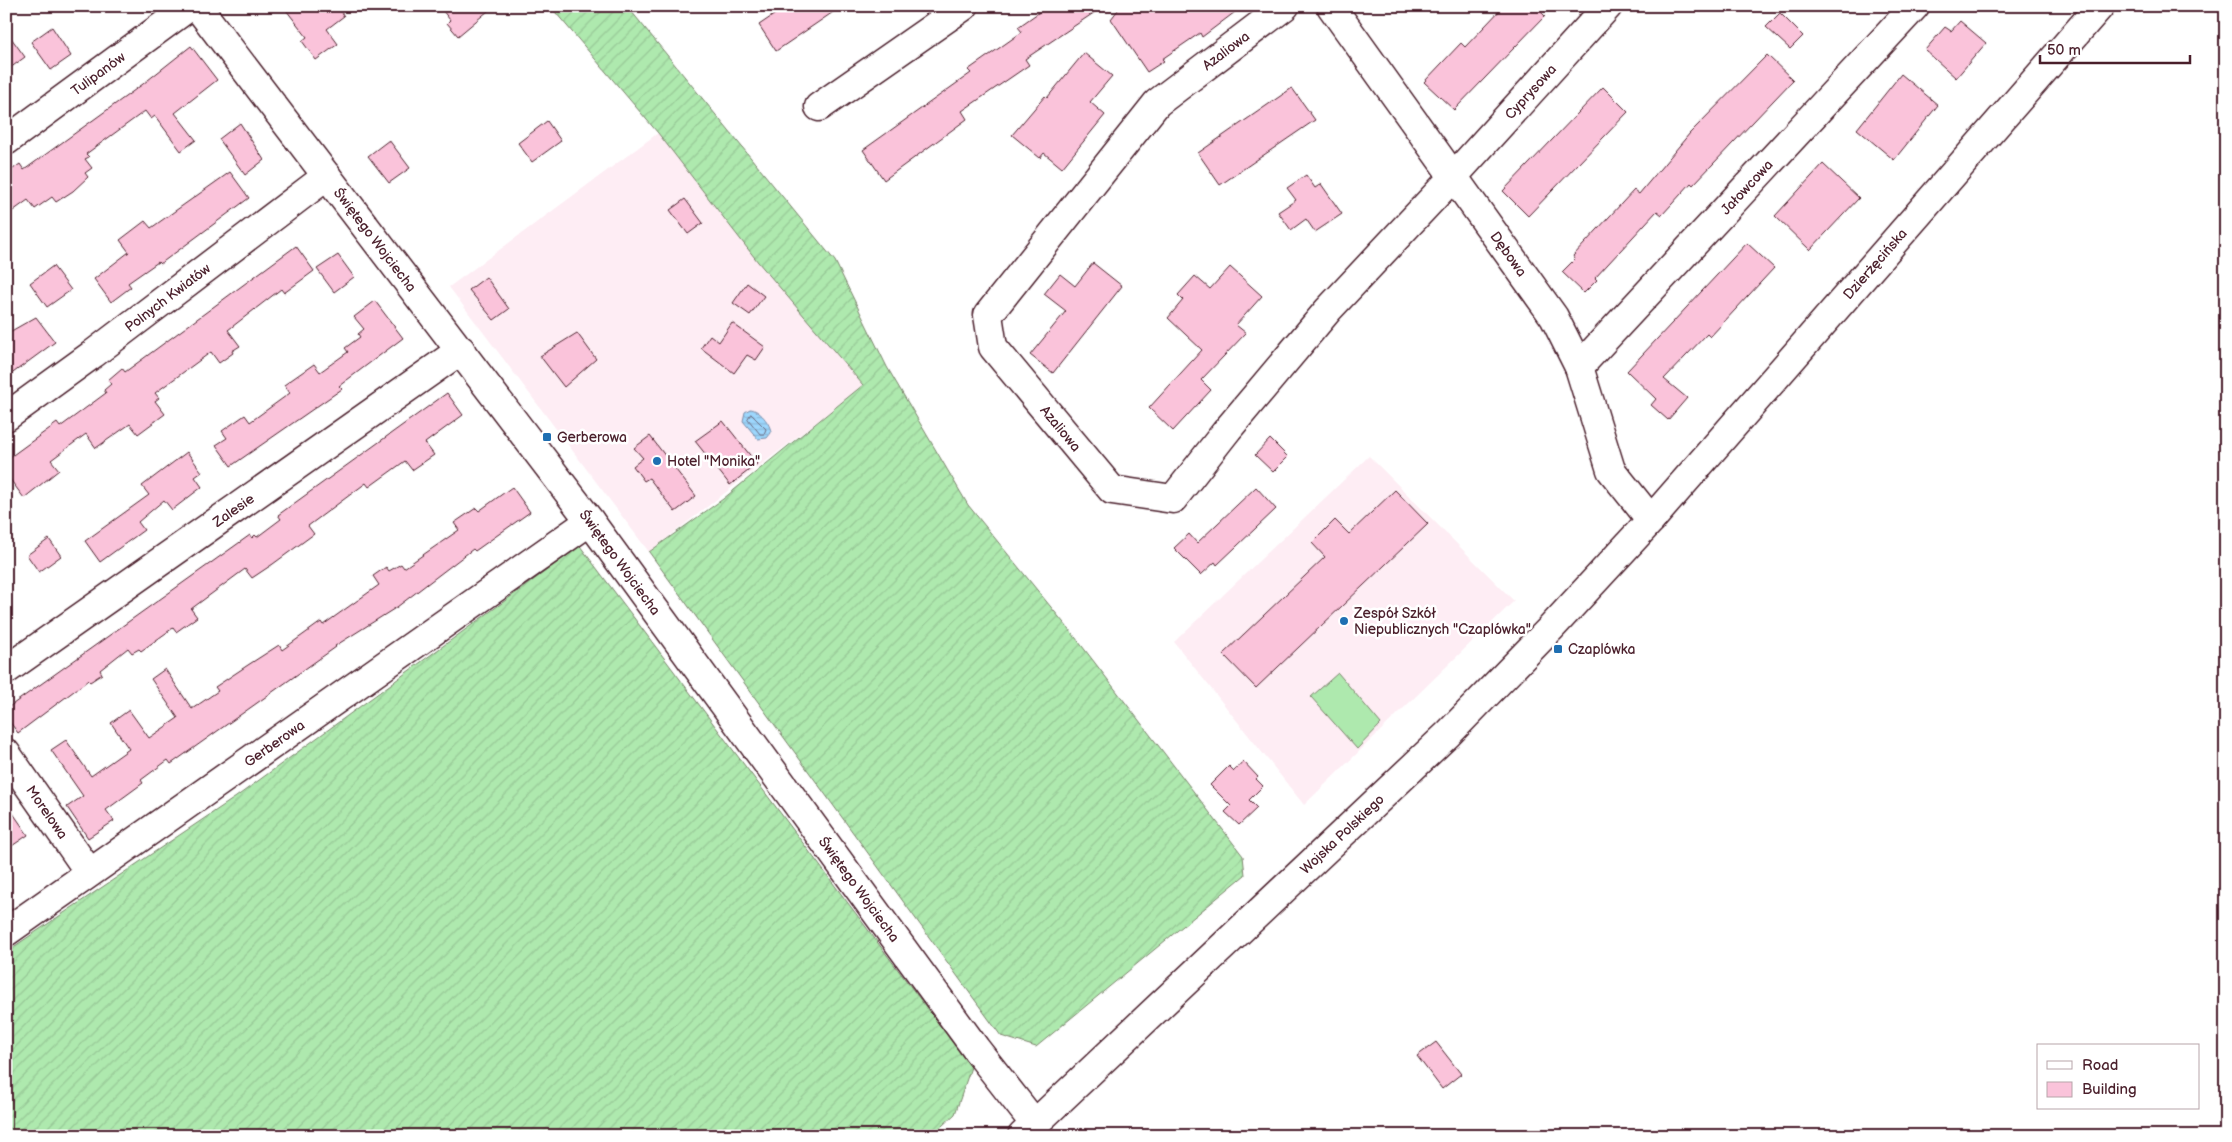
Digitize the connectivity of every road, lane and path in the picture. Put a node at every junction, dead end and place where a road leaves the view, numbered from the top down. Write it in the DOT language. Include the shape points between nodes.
graph roads {
  1 [pos="190,6"];
  2 [pos="197,6"];
  3 [pos="964,6"];
  4 [pos="1285,6"];
  5 [pos="1331,6"];
  6 [pos="1608,6"];
  7 [pos="1915,6"];
  8 [pos="2100,6"];
  9 [pos="819,107"];
  10 [pos="6,141"];
  11 [pos="327,176"];
  12 [pos="1453,177"];
  13 [pos="461,350"];
  14 [pos="1579,367"];
  15 [pos="6,417"];
  16 [pos="1651,520"];
  17 [pos="590,521"];
  18 [pos="6,670"];
  19 [pos="6,753"];
  20 [pos="89,872"];
  21 [pos="6,932"];
  22 [pos="1028,1129"];
  1 -- 10 [label="street, Tulipanów"];
  2 -- 11 [label="street, Świętego Wojciecha"];
  3 -- 9 [label="street"];
  4 -- 12 [label="street, Azaliowa" via="1157,103 988,315 993,347 1112,490 1173,499 1328,310"];
  5 -- 12 [label="street, Dębowa"];
  6 -- 12 [label="street, Cyprysowa"];
  7 -- 14 [label="street, Jałowcowa"];
  8 -- 16 [label="street, Dzierżęcińska"];
  11 -- 13 [label="street, Świętego Wojciecha"];
  11 -- 15 [label="street, Polnych Kwiatów"];
  12 -- 14 [label="street, Dębowa" via="1554,317"];
  13 -- 17 [label="street, Świętego Wojciecha"];
  13 -- 18 [label="street, Zalesie"];
  14 -- 16 [label="street, Dębowa" via="1611,470"];
  16 -- 22 [label="street, Wojska Polskiego" via="1448,734"];
  17 -- 20 [label="street, Gerberowa"];
  17 -- 22 [label="street, Świętego Wojciecha" via="976,1049"];
  19 -- 20 [label="street, Morelowa"];
  20 -- 21 [label="street, Gerberowa"];
}
